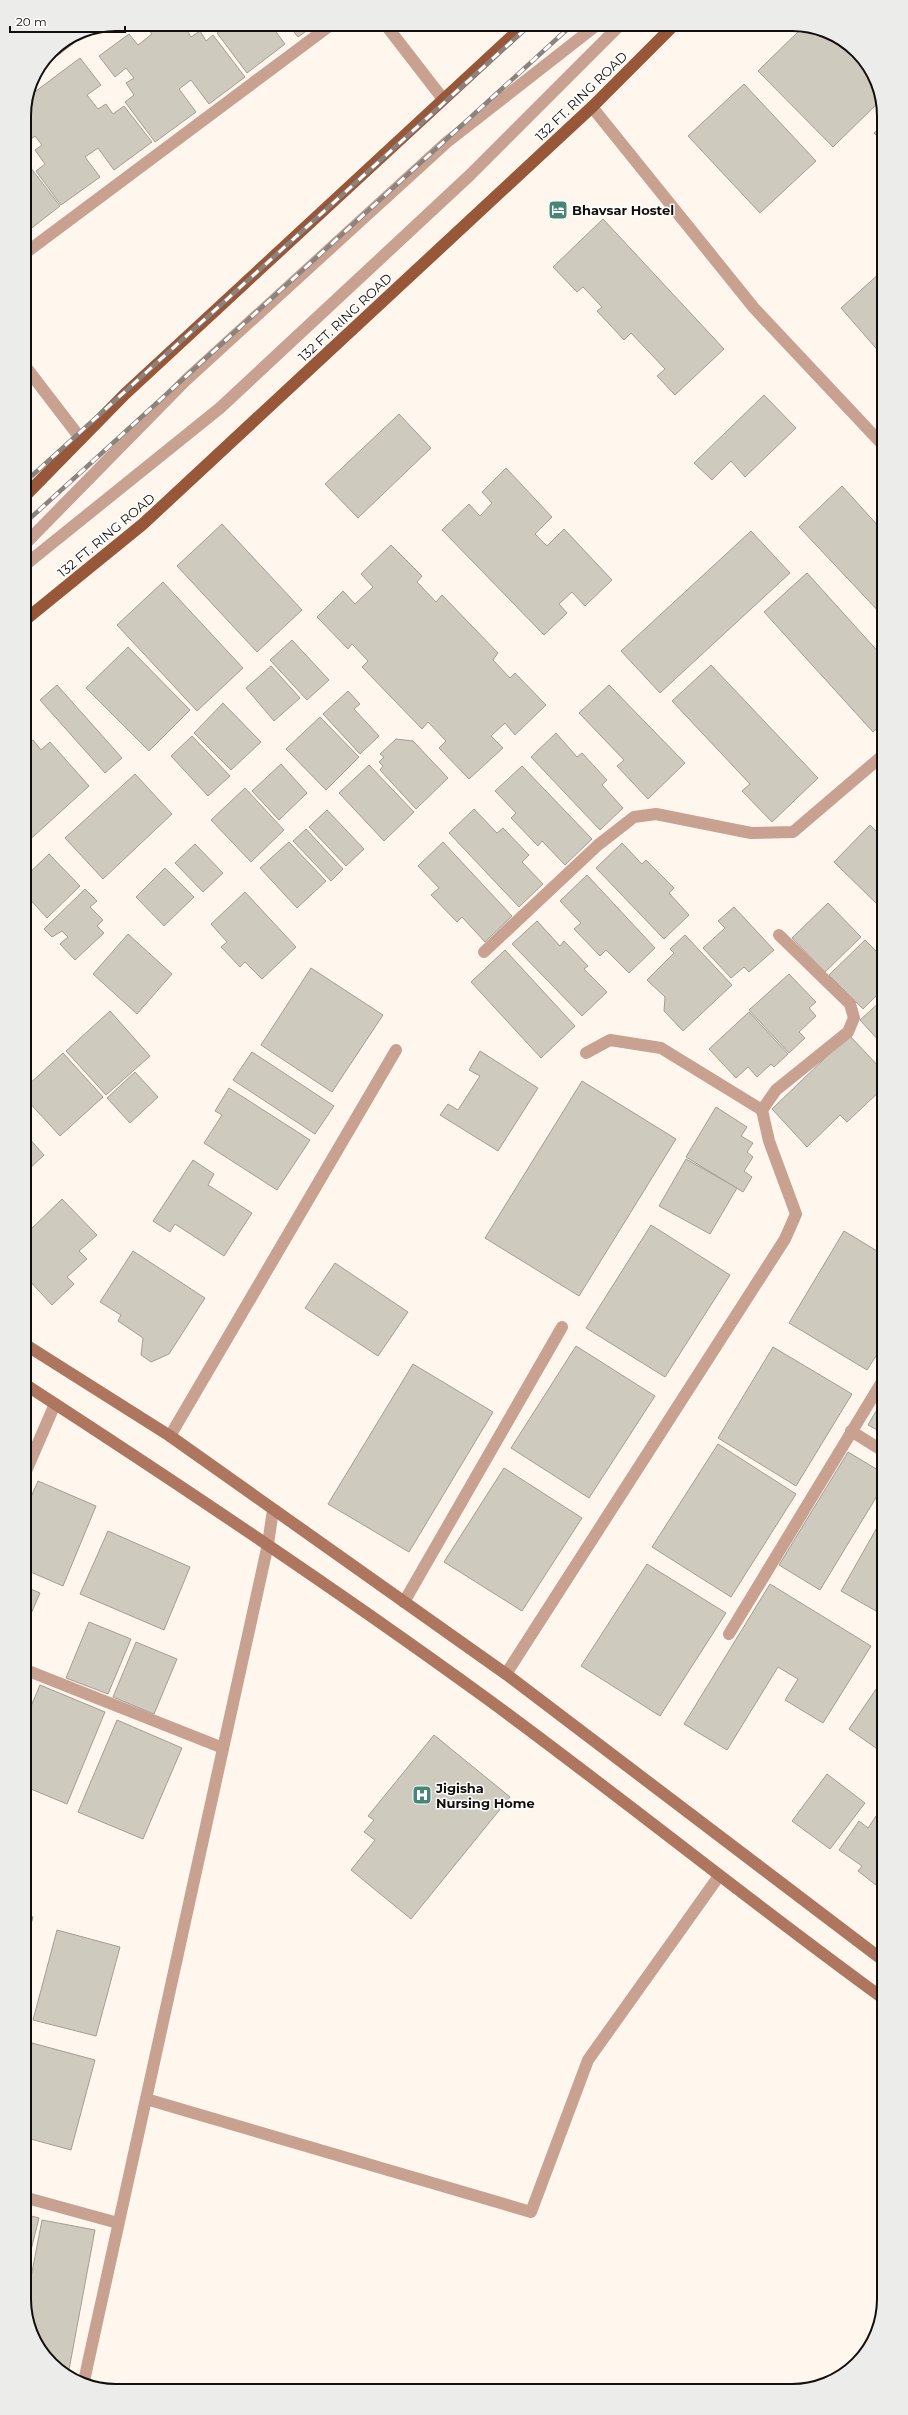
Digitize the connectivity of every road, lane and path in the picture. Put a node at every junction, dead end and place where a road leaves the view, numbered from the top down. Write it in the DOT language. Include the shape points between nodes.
graph roads {
  1 [pos="323,31"];
  2 [pos="390,31"];
  3 [pos="517,31"];
  4 [pos="589,31"];
  5 [pos="614,31"];
  6 [pos="668,31"];
  7 [pos="443,99"];
  8 [pos="592,107"];
  9 [pos="31,249"];
  10 [pos="31,375"];
  11 [pos="81,439"];
  12 [pos="877,439"];
  13 [pos="31,490"];
  14 [pos="31,538"];
  15 [pos="31,560"];
  16 [pos="31,615"];
  17 [pos="877,760"];
  18 [pos="779,935"];
  19 [pos="484,952"];
  20 [pos="396,1050"];
  21 [pos="586,1053"];
  22 [pos="762,1110"];
  23 [pos="562,1327"];
  24 [pos="31,1348"];
  25 [pos="31,1388"];
  26 [pos="877,1390"];
  27 [pos="55,1404"];
  28 [pos="851,1431"];
  29 [pos="170,1436"];
  30 [pos="877,1447"];
  31 [pos="31,1459"];
  32 [pos="273,1510"];
  33 [pos="268,1544"];
  34 [pos="404,1602"];
  35 [pos="729,1634"];
  36 [pos="31,1672"];
  37 [pos="506,1674"];
  38 [pos="223,1748"];
  39 [pos="719,1876"];
  40 [pos="877,1956"];
  41 [pos="877,1994"];
  42 [pos="146,2099"];
  43 [pos="31,2199"];
  44 [pos="118,2223"];
  45 [pos="85,2378"];
  1 -- 9 [label="street"];
  2 -- 7 [label="street"];
  3 -- 7 [label="main road"];
  4 -- 14 [label="street" via="447,142 185,381"];
  5 -- 15 [label="street" via="470,175 220,408"];
  6 -- 8 [label="main road, 132 FT. RING ROAD"];
  7 -- 11 [label="main road" via="125,394"];
  8 -- 12 [label="street" via="754,308"];
  8 -- 16 [label="main road, 132 FT. RING ROAD" via="143,524"];
  10 -- 11 [label="street"];
  11 -- 13 [label="main road"];
  17 -- 19 [label="street" via="793,832 751,833 656,814 634,817 598,845"];
  18 -- 22 [label="street" via="850,1004 854,1018 848,1032 776,1090"];
  20 -- 29 [label="street"];
  21 -- 22 [label="street" via="610,1040 661,1048"];
  22 -- 37 [label="street" via="769,1141 796,1214 784,1239"];
  23 -- 34 [label="street"];
  24 -- 29 [label="main road"];
  25 -- 27 [label="main road"];
  26 -- 28 [label="street"];
  27 -- 31 [label="street"];
  27 -- 33 [label="main road"];
  28 -- 30 [label="street"];
  28 -- 35 [label="street"];
  29 -- 32 [label="main road"];
  32 -- 33 [label="street"];
  32 -- 34 [label="main road"];
  33 -- 38 [label="street"];
  33 -- 39 [label="main road" via="487,1699"];
  34 -- 37 [label="main road"];
  36 -- 38 [label="street"];
  37 -- 40 [label="main road"];
  38 -- 42 [label="street"];
  39 -- 41 [label="main road"];
  39 -- 42 [label="street" via="588,2060 530,2212"];
  42 -- 44 [label="street"];
  43 -- 44 [label="street"];
  44 -- 45 [label="street"];
}
